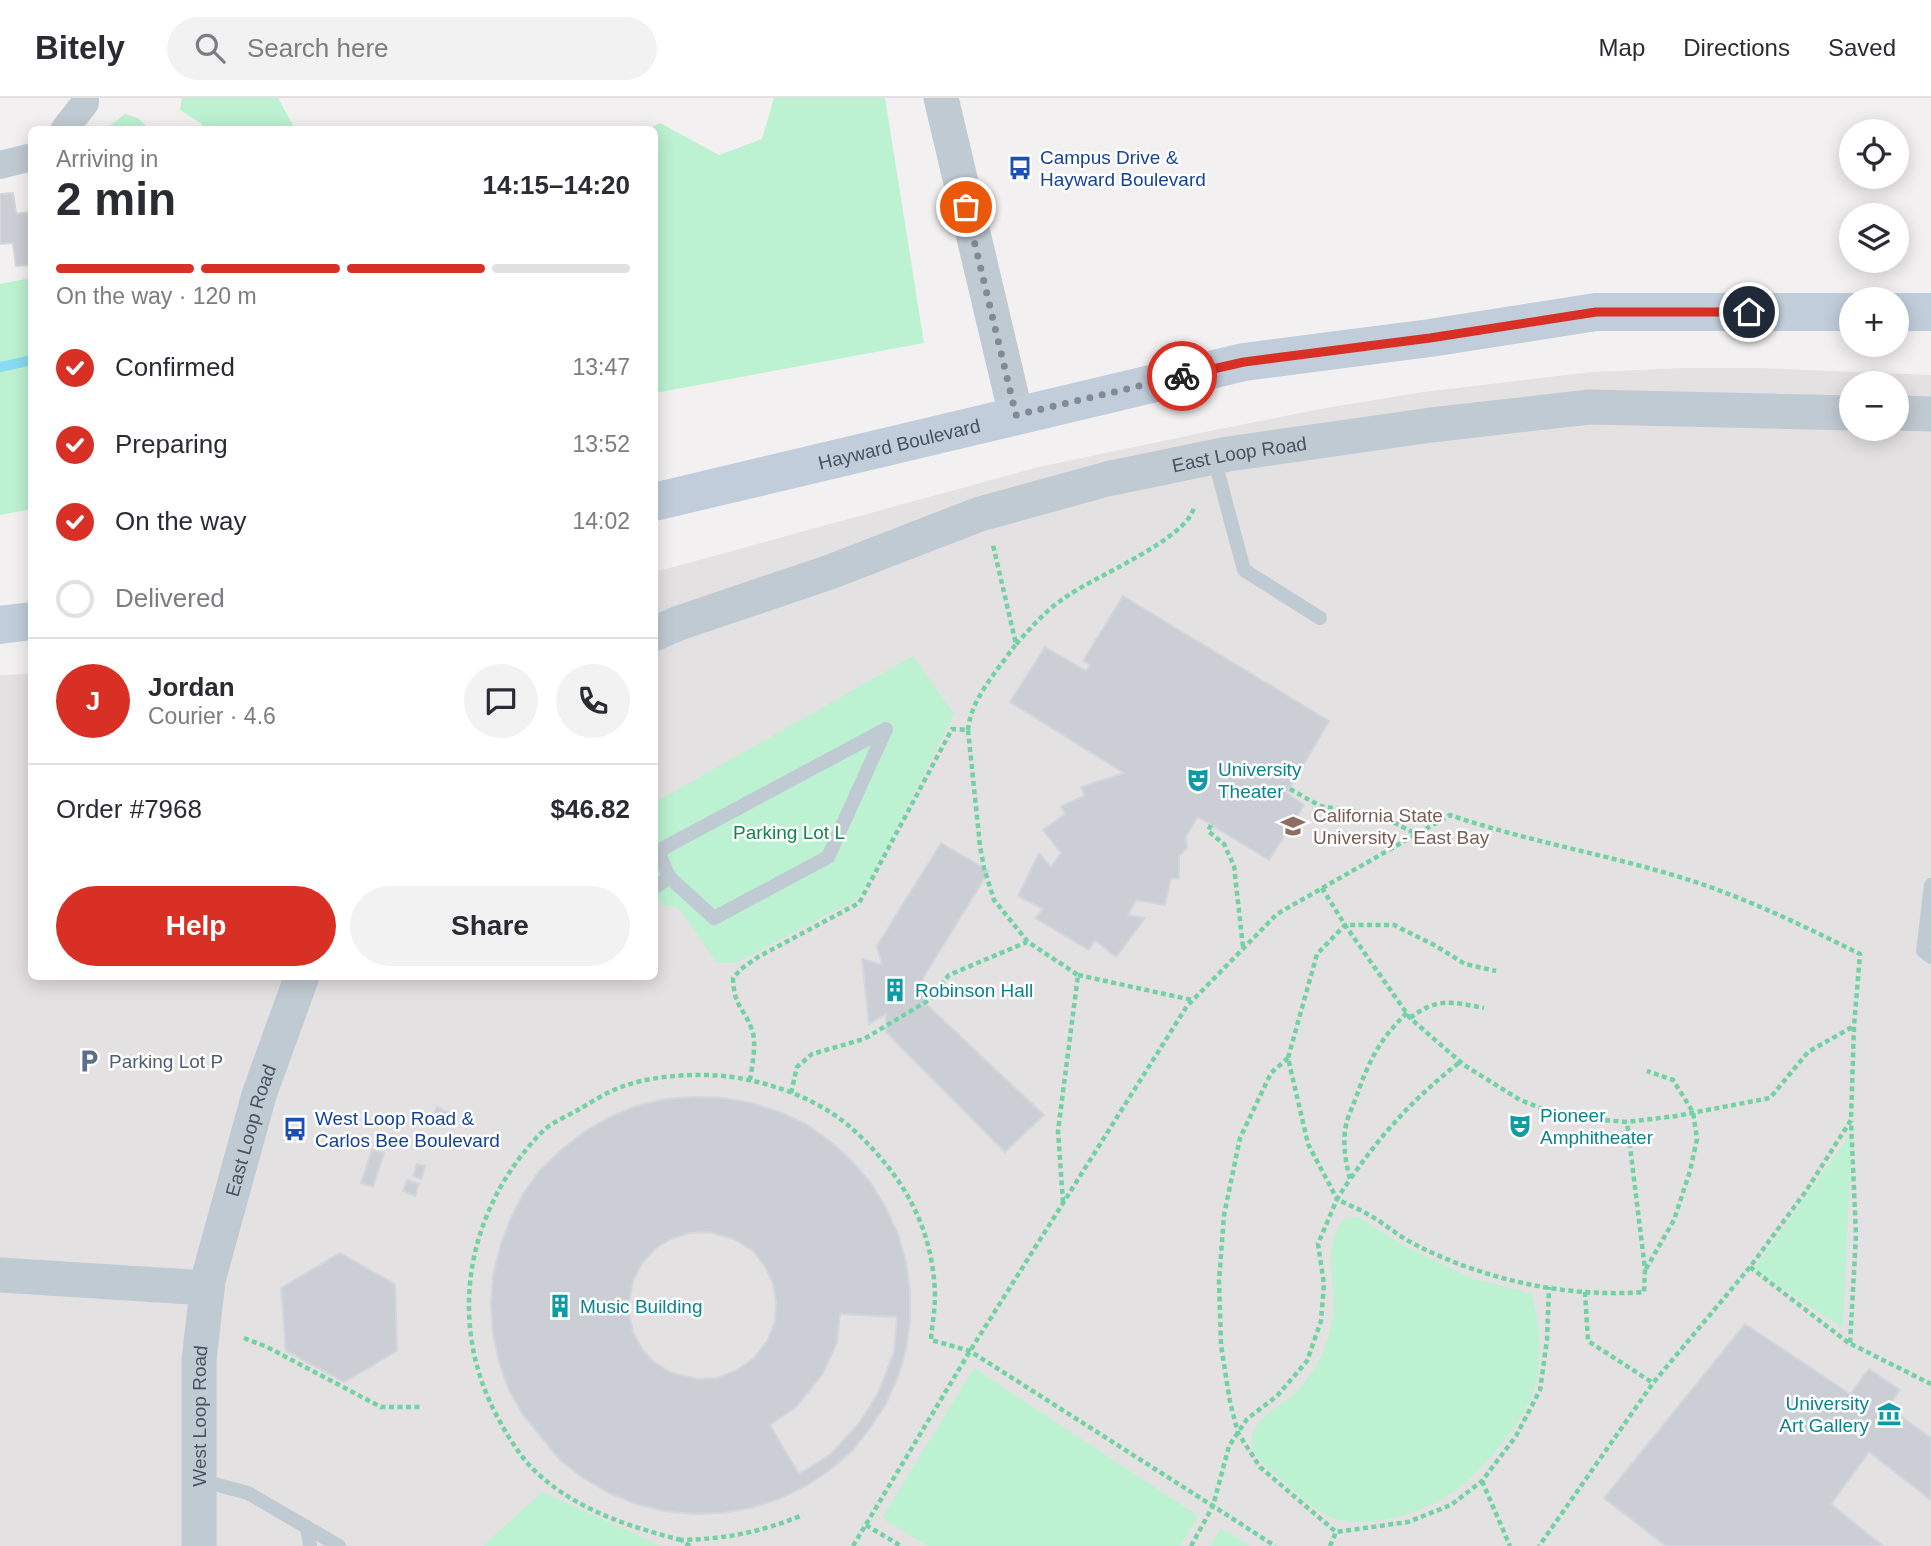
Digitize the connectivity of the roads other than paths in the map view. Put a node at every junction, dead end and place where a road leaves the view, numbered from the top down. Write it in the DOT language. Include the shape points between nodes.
graph roads {
  1 [pos="85,98"];
  2 [pos="941,98"];
  3 [pos="67,126"];
  4 [pos="28,158"];
  5 [pos="0,165"];
  6 [pos="1839,312"];
  7 [pos="1909,312"];
  8 [pos="1931,312"];
  9 [pos="1839,413"];
  10 [pos="1909,413"];
  11 [pos="1931,414"];
  12 [pos="1016,415"];
  13 [pos="1214,457"];
  14 [pos="658,501"];
  15 [pos="1320,618"];
  16 [pos="28,622"];
  17 [pos="0,625"];
  18 [pos="658,632"];
  19 [pos="669,877"];
  20 [pos="658,885"];
  21 [pos="1931,885"];
  22 [pos="1931,957"];
  23 [pos="301,980"];
  24 [pos="0,1275"];
  25 [pos="208,1288"];
  26 [pos="198,1479"];
  27 [pos="307,1527"];
  28 [pos="199,1546"];
  29 [pos="310,1546"];
  30 [pos="339,1546"];
  1 -- 3 [label="street"];
  2 -- 12 [label="street"];
  4 -- 5 [label="street"];
  6 -- 12 [label="main road, Hayward Boulevard" via="1596,312 1244,362"];
  7 -- 8 [label="main road"];
  9 -- 13 [label="street, East Loop Road" via="1590,407"];
  10 -- 11 [label="street"];
  12 -- 14 [label="main road, Hayward Boulevard"];
  13 -- 15 [label="lane" via="1244,570"];
  13 -- 18 [label="street, East Loop Road" via="1107,479 980,514"];
  16 -- 17 [label="main road"];
  19 -- 19 [label="lane" via="658,851 886,729 828,857 714,918"];
  19 -- 20 [label="lane"];
  21 -- 22 [label="lane" via="1923,951"];
  23 -- 25 [label="street, East Loop Road" via="259,1096"];
  24 -- 25 [label="street"];
  25 -- 26 [label="street, West Loop Road" via="199,1361"];
  26 -- 27 [label="lane" via="248,1493"];
  26 -- 28 [label="street, West Loop Road"];
  27 -- 29 [label="lane"];
  27 -- 30 [label="lane"];
}
